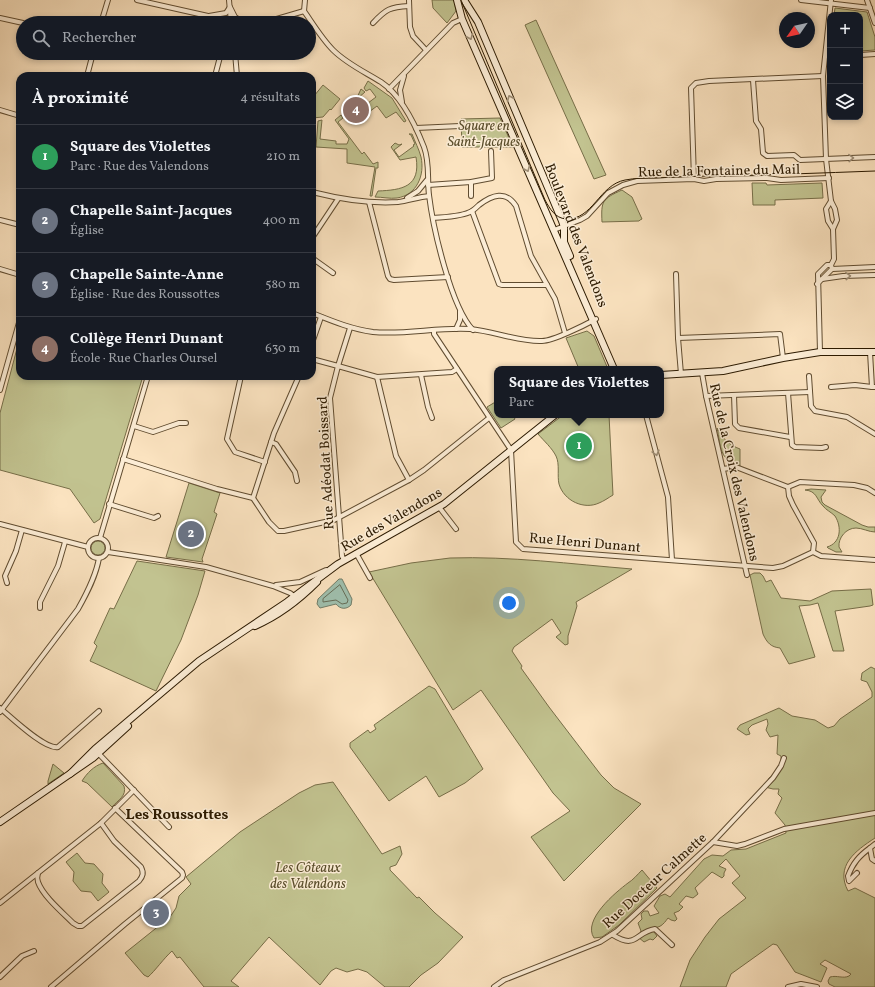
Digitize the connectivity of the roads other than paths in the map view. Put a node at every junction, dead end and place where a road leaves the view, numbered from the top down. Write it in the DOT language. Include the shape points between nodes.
graph roads {
  1 [pos="108,0"];
  2 [pos="137,0"];
  3 [pos="229,0"];
  4 [pos="306,0"];
  5 [pos="409,0"];
  6 [pos="457,0"];
  7 [pos="464,0"];
  8 [pos="801,0"];
  9 [pos="867,0"];
  10 [pos="831,2"];
  11 [pos="409,6"];
  12 [pos="230,7"];
  13 [pos="870,8"];
  14 [pos="304,11"];
  15 [pos="103,16"];
  16 [pos="208,16"];
  17 [pos="231,16"];
  18 [pos="234,16"];
  19 [pos="287,16"];
  20 [pos="308,16"];
  21 [pos="0,18"];
  22 [pos="462,19"];
  23 [pos="16,21"];
  24 [pos="373,23"];
  25 [pos="875,23"];
  26 [pos="316,27"];
  27 [pos="829,48"];
  28 [pos="426,50"];
  29 [pos="875,54"];
  30 [pos="863,55"];
  31 [pos="91,60"];
  32 [pos="219,60"];
  33 [pos="236,60"];
  34 [pos="827,62"];
  35 [pos="88,72"];
  36 [pos="216,72"];
  37 [pos="237,72"];
  38 [pos="406,72"];
  39 [pos="823,76"];
  40 [pos="754,80"];
  41 [pos="389,89"];
  42 [pos="403,105"];
  43 [pos="0,110"];
  44 [pos="16,115"];
  45 [pos="460,126"];
  46 [pos="416,128"];
  47 [pos="491,152"];
  48 [pos="875,157"];
  49 [pos="826,158"];
  50 [pos="829,178"];
  51 [pos="428,179"];
  52 [pos="694,179"];
  53 [pos="471,182"];
  54 [pos="428,185"];
  55 [pos="316,193"];
  56 [pos="429,196"];
  57 [pos="471,196"];
  58 [pos="338,198"];
  59 [pos="831,201"];
  60 [pos="369,202"];
  61 [pos="399,202"];
  62 [pos="472,211"];
  63 [pos="432,218"];
  64 [pos="0,220"];
  65 [pos="16,224"];
  66 [pos="564,227"];
  67 [pos="832,229"];
  68 [pos="554,230"];
  69 [pos="316,232"];
  70 [pos="316,261"];
  71 [pos="832,267"];
  72 [pos="875,267"];
  73 [pos="0,269"];
  74 [pos="333,273"];
  75 [pos="16,274"];
  76 [pos="676,274"];
  77 [pos="875,275"];
  78 [pos="448,277"];
  79 [pos="821,279"];
  80 [pos="817,284"];
  81 [pos="547,285"];
  82 [pos="460,308"];
  83 [pos="316,315"];
  84 [pos="321,317"];
  85 [pos="594,320"];
  86 [pos="350,328"];
  87 [pos="456,329"];
  88 [pos="434,330"];
  89 [pos="473,330"];
  90 [pos="316,331"];
  91 [pos="16,333"];
  92 [pos="565,333"];
  93 [pos="678,338"];
  94 [pos="820,352"];
  95 [pos="872,352"];
  96 [pos="782,358"];
  97 [pos="316,360"];
  98 [pos="338,366"];
  99 [pos="612,366"];
  100 [pos="616,366"];
  101 [pos="457,369"];
  102 [pos="702,373"];
  103 [pos="421,374"];
  104 [pos="681,374"];
  105 [pos="664,375"];
  106 [pos="809,376"];
  107 [pos="378,377"];
  108 [pos="147,380"];
  109 [pos="240,380"];
  110 [pos="297,380"];
  111 [pos="873,387"];
  112 [pos="831,388"];
  113 [pos="0,390"];
  114 [pos="810,392"];
  115 [pos="788,393"];
  116 [pos="734,395"];
  117 [pos="706,396"];
  118 [pos="432,418"];
  119 [pos="489,418"];
  120 [pos="551,418"];
  121 [pos="647,418"];
  122 [pos="186,423"];
  123 [pos="134,426"];
  124 [pos="875,434"];
  125 [pos="790,437"];
  126 [pos="271,442"];
  127 [pos="826,447"];
  128 [pos="511,450"];
  129 [pos="123,459"];
  130 [pos="265,462"];
  131 [pos="723,469"];
  132 [pos="409,480"];
  133 [pos="297,482"];
  134 [pos="788,487"];
  135 [pos="875,493"];
  136 [pos="253,498"];
  137 [pos="109,504"];
  138 [pos="439,507"];
  139 [pos="158,516"];
  140 [pos="339,518"];
  141 [pos="0,524"];
  142 [pos="456,529"];
  143 [pos="22,530"];
  144 [pos="100,538"];
  145 [pos="65,542"];
  146 [pos="88,547"];
  147 [pos="108,552"];
  148 [pos="813,552"];
  149 [pos="356,553"];
  150 [pos="100,558"];
  151 [pos="344,560"];
  152 [pos="672,560"];
  153 [pos="875,560"];
  154 [pos="745,566"];
  155 [pos="332,568"];
  156 [pos="748,575"];
  157 [pos="370,578"];
  158 [pos="7,583"];
  159 [pos="293,583"];
  160 [pos="273,586"];
  161 [pos="297,596"];
  162 [pos="40,608"];
  163 [pos="144,708"];
  164 [pos="1,710"];
  165 [pos="99,711"];
  166 [pos="115,733"];
  167 [pos="99,754"];
  168 [pos="784,758"];
  169 [pos="80,763"];
  170 [pos="70,774"];
  171 [pos="134,790"];
  172 [pos="115,808"];
  173 [pos="875,813"];
  174 [pos="0,822"];
  175 [pos="101,823"];
  176 [pos="169,827"];
  177 [pos="712,842"];
  178 [pos="875,844"];
  179 [pos="870,848"];
  180 [pos="875,861"];
  181 [pos="857,872"];
  182 [pos="38,873"];
  183 [pos="0,903"];
  184 [pos="613,935"];
  185 [pos="672,946"];
  186 [pos="34,951"];
  187 [pos="0,977"];
  188 [pos="51,987"];
  189 [pos="494,987"];
  190 [pos="788,987"];
  191 [pos="817,987"];
  1 -- 15 [label="street"];
  2 -- 16 [label="street"];
  3 -- 12 [label="street"];
  4 -- 14 [label="street"];
  5 -- 11 [label="street"];
  6 -- 22 [label="main road, Boulevard des Valendons"];
  66 -- 7 [label="main road, Boulevard des Valendons, one-way" via="478,22"];
  8 -- 10 [label="street"];
  9 -- 13 [label="street"];
  10 -- 13 [label="street"];
  10 -- 27 [label="street"];
  11 -- 24 [label="street" via="388,9"];
  11 -- 28 [label="street" via="413,36"];
  12 -- 16 [label="street" via="226,13"];
  12 -- 17 [label="street"];
  12 -- 18 [label="street"];
  13 -- 25 [label="street"];
  14 -- 19 [label="street"];
  14 -- 20 [label="street"];
  21 -- 23 [label="street"];
  22 -- 28 [label="street" via="453,23"];
  22 -- 68 [label="main road, Boulevard des Valendons, one-way"];
  26 -- 41 [label="street" via="348,63"];
  28 -- 38 [label="street"];
  29 -- 30 [label="street"];
  31 -- 35 [label="street"];
  32 -- 36 [label="street"];
  33 -- 37 [label="street"];
  34 -- 39 [label="street"];
  38 -- 41 [label="street"];
  38 -- 42 [label="street" via="400,90"];
  39 -- 40 [label="street"];
  39 -- 49 [label="street"];
  40 -- 49 [label="street" via="756,121 761,129 763,154 794,155 800,160"];
  40 -- 52 [label="street" via="709,81 696,83 691,88"];
  41 -- 42 [label="street"];
  42 -- 46 [label="street"];
  43 -- 44 [label="street"];
  45 -- 46 [label="street"];
  46 -- 51 [label="street" via="427,157"];
  47 -- 53 [label="street" via="492,178"];
  49 -- 48 [label="street, one-way"];
  49 -- 50 [label="street"];
  50 -- 52 [label="street, Rue de la Fontaine du Mail"];
  50 -- 59 [label="street"];
  51 -- 54 [label="street"];
  51 -- 61 [label="street" via="413,195"];
  52 -- 66 [label="street, Rue de la Fontaine du Mail" via="628,184 608,193 587,216"];
  53 -- 54 [label="street"];
  53 -- 57 [label="street"];
  54 -- 56 [label="street"];
  55 -- 58 [label="street"];
  56 -- 61 [label="street"];
  56 -- 63 [label="street"];
  58 -- 60 [label="street"];
  58 -- 69 [label="street"];
  59 -- 67 [label="street" via="835,208 836,220"];
  59 -- 67 [label="street" via="826,209"];
  60 -- 61 [label="street"];
  60 -- 78 [label="street" via="390,278 394,280"];
  62 -- 63 [label="street" via="450,217"];
  62 -- 81 [label="street" via="499,284"];
  62 -- 81 [label="street" via="483,202 498,196 508,197 513,201 531,256"];
  63 -- 78 [label="street"];
  64 -- 65 [label="street"];
  66 -- 68 [label="street, Rue de la Fontaine du Mail"];
  66 -- 85 [label="main road, Boulevard des Valendons" via="564,242"];
  67 -- 71 [label="street"];
  68 -- 85 [label="main road, Boulevard des Valendons"];
  70 -- 74 [label="street"];
  71 -- 72 [label="street"];
  71 -- 79 [label="street"];
  71 -- 80 [label="street" via="827,265 818,274"];
  73 -- 75 [label="street"];
  76 -- 93 [label="street"];
  79 -- 77 [label="street, one-way"];
  78 -- 82 [label="street"];
  79 -- 80 [label="street"];
  80 -- 94 [label="street"];
  81 -- 92 [label="street" via="555,299"];
  82 -- 87 [label="street" via="460,320"];
  82 -- 89 [label="street"];
  83 -- 84 [label="street"];
  84 -- 86 [label="street"];
  84 -- 90 [label="street"];
  85 -- 92 [label="street"];
  85 -- 99 [label="main road, Boulevard des Valendons"];
  85 -- 100 [label="main road, Boulevard des Valendons"];
  86 -- 88 [label="street" via="381,332"];
  86 -- 98 [label="street, Rue Adéodat Boissard"];
  87 -- 88 [label="street"];
  87 -- 89 [label="street"];
  88 -- 101 [label="street" via="434,334"];
  89 -- 92 [label="street" via="544,341"];
  91 -- 113 [label="street"];
  93 -- 96 [label="street" via="780,334"];
  93 -- 104 [label="street"];
  94 -- 95 [label="main road"];
  94 -- 96 [label="main road"];
  95 -- 111 [label="street"];
  96 -- 102 [label="main road"];
  97 -- 98 [label="street"];
  98 -- 107 [label="street"];
  98 -- 140 [label="street, Rue Adéodat Boissard" via="330,398"];
  101 -- 103 [label="street" via="452,372"];
  101 -- 119 [label="street"];
  102 -- 104 [label="main road"];
  102 -- 117 [label="street, Rue de la Croix des Valendons"];
  103 -- 107 [label="street"];
  103 -- 118 [label="street"];
  104 -- 105 [label="main road"];
  106 -- 114 [label="street"];
  107 -- 132 [label="street" via="396,456"];
  108 -- 123 [label="street"];
  109 -- 130 [label="street" via="227,440 235,452"];
  110 -- 126 [label="street"];
  111 -- 112 [label="street" via="854,385"];
  114 -- 115 [label="street"];
  114 -- 124 [label="street" via="810,406 815,411 847,417"];
  115 -- 116 [label="street"];
  115 -- 125 [label="street"];
  116 -- 117 [label="street"];
  116 -- 125 [label="street" via="736,426"];
  117 -- 131 [label="street, Rue de la Croix des Valendons"];
  119 -- 128 [label="street"];
  119 -- 132 [label="street"];
  120 -- 128 [label="main road, Rue des Valendons"];
  121 -- 152 [label="street, one-way" via="668,497"];
  122 -- 123 [label="street" via="178,423 153,432"];
  123 -- 129 [label="street"];
  125 -- 127 [label="street" via="791,444 795,447"];
  126 -- 130 [label="street"];
  126 -- 133 [label="street" via="276,444 295,472"];
  128 -- 138 [label="main road, Rue des Valendons"];
  128 -- 152 [label="street, Rue Henri Dunant" via="516,542 523,549"];
  129 -- 136 [label="street"];
  129 -- 137 [label="street"];
  130 -- 136 [label="street"];
  131 -- 134 [label="street" via="736,467"];
  131 -- 154 [label="street, Rue de la Croix des Valendons"];
  132 -- 140 [label="street"];
  134 -- 135 [label="street" via="800,482 842,484 863,486"];
  134 -- 148 [label="street" via="793,505 814,543"];
  136 -- 140 [label="street" via="278,531"];
  137 -- 139 [label="street" via="154,518"];
  137 -- 144 [label="street"];
  138 -- 142 [label="street"];
  138 -- 149 [label="main road, Rue des Valendons"];
  140 -- 151 [label="street, Rue Adéodat Boissard"];
  141 -- 143 [label="street"];
  143 -- 145 [label="street"];
  143 -- 158 [label="street" via="5,576"];
  144 -- 146 [label="street" via="93,539"];
  144 -- 147 [label="street" via="107,543"];
  145 -- 146 [label="street"];
  145 -- 162 [label="street" via="58,566 40,602"];
  146 -- 150 [label="street" via="91,555"];
  147 -- 150 [label="street"];
  147 -- 160 [label="street" via="198,565"];
  148 -- 153 [label="street" via="821,556"];
  148 -- 154 [label="street, Rue Henri Dunant" via="778,568"];
  149 -- 151 [label="main road, Rue des Valendons"];
  149 -- 157 [label="street"];
  150 -- 164 [label="street" via="87,594 78,608"];
  151 -- 155 [label="main road, Rue des Valendons"];
  152 -- 154 [label="street, Rue Henri Dunant"];
  154 -- 156 [label="street, Rue de la Croix des Valendons"];
  155 -- 159 [label="street"];
  155 -- 161 [label="main road, Rue des Valendons" via="307,593"];
  159 -- 160 [label="street"];
  159 -- 161 [label="street"];
  160 -- 161 [label="street"];
  161 -- 163 [label="main road, Rue des Valendons" via="268,620 249,628 199,661"];
  163 -- 166 [label="main road, Rue des Valendons"];
  163 -- 167 [label="main road, Rue des Valendons"];
  164 -- 165 [label="street" via="40,742 55,748"];
  166 -- 167 [label="main road" via="101,748"];
  166 -- 169 [label="main road, Rue des Valendons"];
  167 -- 169 [label="main road"];
  167 -- 170 [label="main road, Rue des Valendons"];
  167 -- 171 [label="street"];
  168 -- 177 [label="street, Rue Docteur Calmette" via="773,778"];
  169 -- 170 [label="main road, Rue des Valendons"];
  170 -- 174 [label="main road, Rue des Valendons"];
  171 -- 172 [label="street"];
  171 -- 176 [label="street"];
  172 -- 175 [label="street"];
  172 -- 188 [label="street" via="182,872 182,878"];
  173 -- 177 [label="street" via="784,829 737,846"];
  175 -- 182 [label="street"];
  175 -- 182 [label="street" via="114,841 142,867 142,878 134,886 82,926 78,926 73,924 41,888"];
  177 -- 184 [label="street, Rue Docteur Calmette"];
  178 -- 179 [label="street"];
  179 -- 180 [label="street" via="870,854"];
  179 -- 181 [label="street" via="854,863 848,876 850,881"];
  182 -- 183 [label="street"];
  184 -- 185 [label="street" via="621,940 631,941 650,929 655,929"];
  184 -- 189 [label="street, Rue Docteur Calmette" via="504,980"];
  186 -- 187 [label="street" via="22,956"];
  190 -- 191 [label="street" via="801,984"];
}
